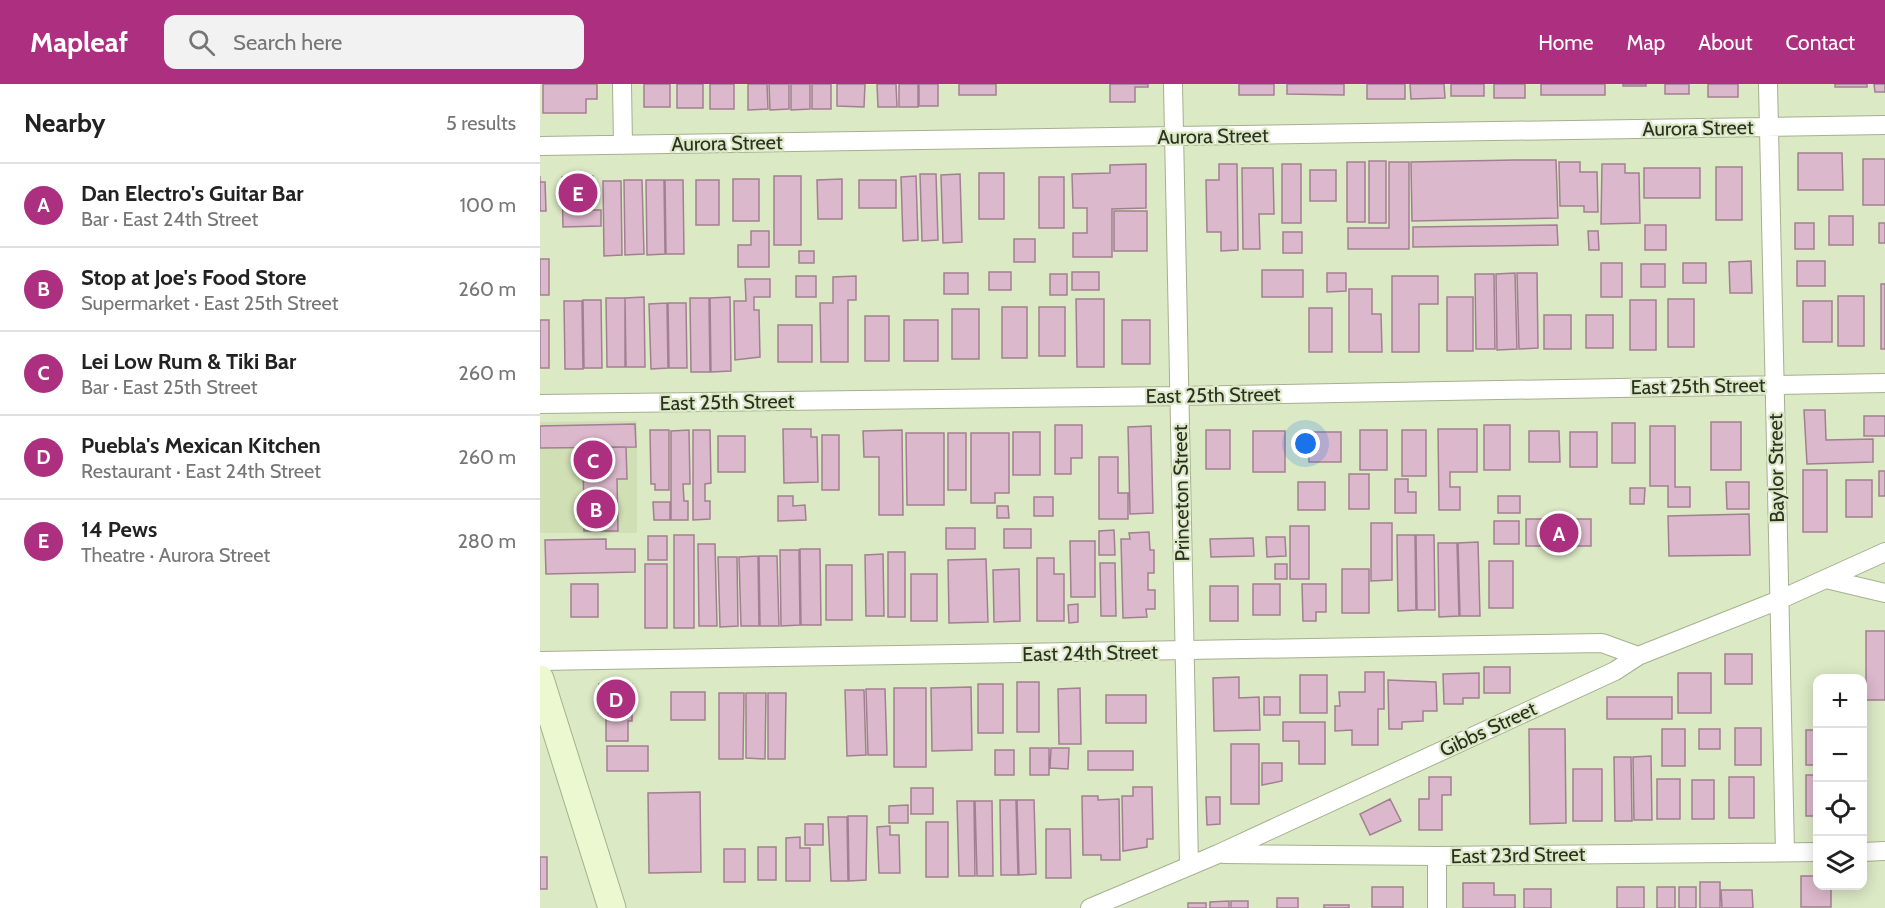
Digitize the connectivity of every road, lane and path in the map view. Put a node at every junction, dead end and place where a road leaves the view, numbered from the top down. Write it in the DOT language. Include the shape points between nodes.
graph roads {
  1 [pos="622,84"];
  2 [pos="1173,84"];
  3 [pos="1768,84"];
  4 [pos="1885,124"];
  5 [pos="1769,126"];
  6 [pos="1174,137"];
  7 [pos="623,145"];
  8 [pos="540,146"];
  9 [pos="1885,383"];
  10 [pos="1774,385"];
  11 [pos="1179,396"];
  12 [pos="540,404"];
  13 [pos="1885,552"];
  14 [pos="1826,579"];
  15 [pos="1885,593"];
  16 [pos="1779,600"];
  17 [pos="1184,651"];
  18 [pos="1638,656"];
  19 [pos="540,661"];
  20 [pos="540,679"];
  21 [pos="1885,851"];
  22 [pos="1785,852"];
  23 [pos="1813,852"];
  24 [pos="1867,852"];
  25 [pos="1218,854"];
  26 [pos="1437,856"];
  27 [pos="1189,865"];
  28 [pos="612,908"];
  29 [pos="1090,908"];
  30 [pos="1437,908"];
  1 -- 7 [label="street"];
  2 -- 6 [label="street, Princeton Street"];
  3 -- 5 [label="street, Baylor Street"];
  4 -- 5 [label="street, Aurora Street"];
  5 -- 6 [label="street, Aurora Street"];
  5 -- 10 [label="street, Baylor Street"];
  6 -- 7 [label="street, Aurora Street"];
  6 -- 11 [label="street, Princeton Street"];
  7 -- 8 [label="street, Aurora Street"];
  9 -- 10 [label="street, East 25th Street"];
  10 -- 11 [label="street, East 25th Street"];
  10 -- 16 [label="street, Baylor Street"];
  11 -- 12 [label="street, East 25th Street"];
  11 -- 17 [label="street, Princeton Street"];
  13 -- 14 [label="street, Gibbs Street"];
  14 -- 15 [label="street"];
  14 -- 16 [label="street, Gibbs Street"];
  16 -- 18 [label="street, Gibbs Street"];
  16 -- 22 [label="street, Baylor Street"];
  17 -- 18 [label="street, East 24th Street" via="1602,643"];
  17 -- 19 [label="street, East 24th Street"];
  17 -- 27 [label="street, Princeton Street"];
  18 -- 25 [label="street, Gibbs Street" via="1615,671"];
  20 -- 28 [label="main road"];
  21 -- 24 [label="street"];
  22 -- 23 [label="street, East 23rd Street"];
  22 -- 26 [label="street, East 23rd Street"];
  25 -- 26 [label="street, East 23rd Street"];
  25 -- 27 [label="street, Gibbs Street"];
  26 -- 30 [label="street"];
  27 -- 29 [label="street, Gibbs Street"];
}
